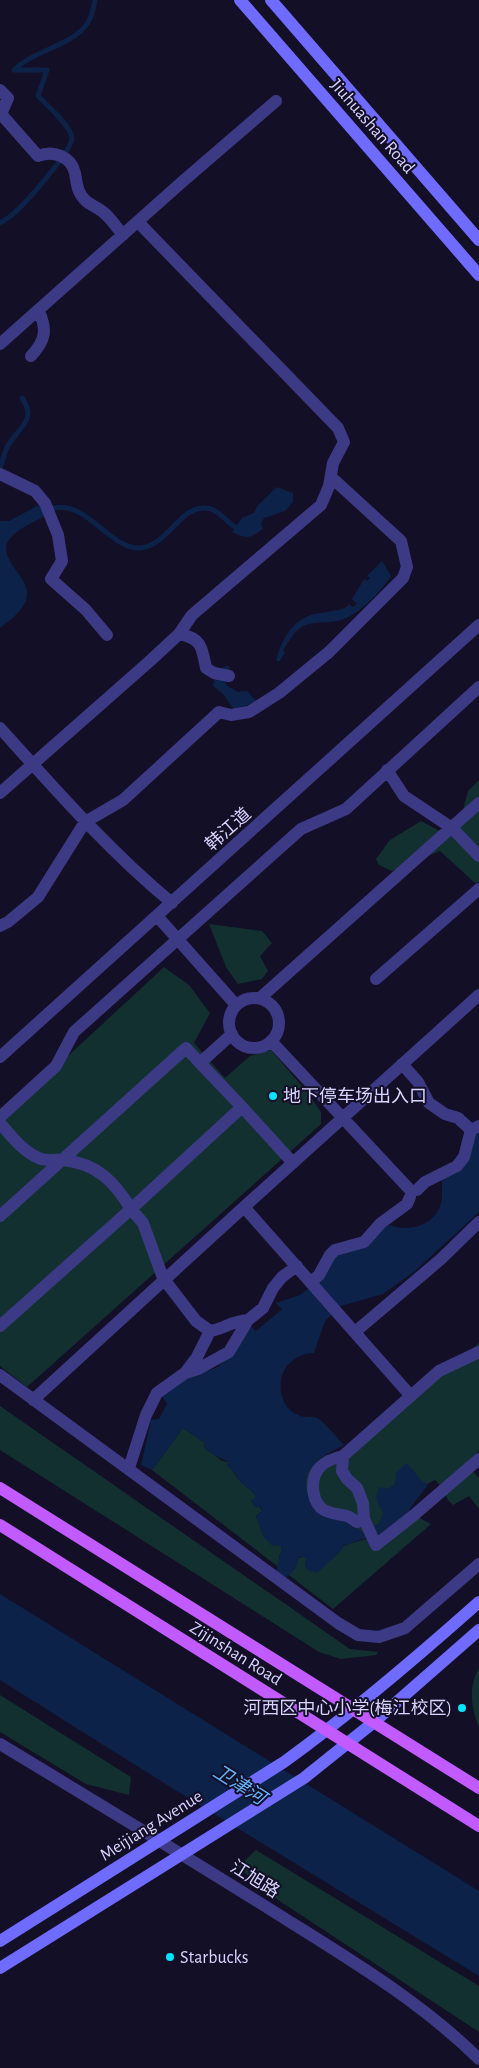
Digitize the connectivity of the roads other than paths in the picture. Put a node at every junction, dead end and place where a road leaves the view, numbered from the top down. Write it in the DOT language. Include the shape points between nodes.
graph roads {
  1 [pos="240,0"];
  2 [pos="271,0"];
  3 [pos="0,90"];
  4 [pos="276,101"];
  5 [pos="138,222"];
  6 [pos="123,235"];
  7 [pos="479,240"];
  8 [pos="479,275"];
  9 [pos="39,311"];
  10 [pos="0,344"];
  11 [pos="30,356"];
  12 [pos="2,474"];
  13 [pos="331,477"];
  14 [pos="479,625"];
  15 [pos="179,634"];
  16 [pos="106,635"];
  17 [pos="229,676"];
  18 [pos="479,688"];
  19 [pos="0,728"];
  20 [pos="33,764"];
  21 [pos="387,770"];
  22 [pos="0,793"];
  23 [pos="479,803"];
  24 [pos="85,822"];
  25 [pos="452,828"];
  26 [pos="479,856"];
  27 [pos="479,889"];
  28 [pos="172,903"];
  29 [pos="157,916"];
  30 [pos="0,926"];
  31 [pos="178,940"];
  32 [pos="376,979"];
  33 [pos="479,995"];
  34 [pos="260,998"];
  35 [pos="236,1005"];
  36 [pos="232,1034"];
  37 [pos="271,1041"];
  38 [pos="0,1057"];
  39 [pos="200,1063"];
  40 [pos="402,1064"];
  41 [pos="242,1107"];
  42 [pos="0,1117"];
  43 [pos="343,1118"];
  44 [pos="0,1123"];
  45 [pos="475,1128"];
  46 [pos="63,1159"];
  47 [pos="293,1163"];
  48 [pos="413,1193"];
  49 [pos="131,1208"];
  50 [pos="244,1208"];
  51 [pos="0,1216"];
  52 [pos="479,1222"];
  53 [pos="297,1266"];
  54 [pos="164,1280"];
  55 [pos="311,1282"];
  56 [pos="248,1320"];
  57 [pos="0,1326"];
  58 [pos="210,1331"];
  59 [pos="355,1332"];
  60 [pos="479,1352"];
  61 [pos="185,1373"];
  62 [pos="0,1376"];
  63 [pos="410,1395"];
  64 [pos="33,1400"];
  65 [pos="342,1456"];
  66 [pos="479,1459"];
  67 [pos="129,1468"];
  68 [pos="0,1488"];
  69 [pos="366,1523"];
  70 [pos="0,1525"];
  71 [pos="479,1564"];
  72 [pos="479,1602"];
  73 [pos="479,1630"];
  74 [pos="352,1710"];
  75 [pos="374,1722"];
  76 [pos="328,1731"];
  77 [pos="0,1744"];
  78 [pos="349,1744"];
  79 [pos="479,1788"];
  80 [pos="479,1826"];
  81 [pos="160,1840"];
  82 [pos="183,1854"];
  83 [pos="0,1941"];
  84 [pos="0,1968"];
  85 [pos="479,2059"];
  1 -- 8 [label="street, Jiuhuashan Road"];
  2 -- 7 [label="street, Jiuhuashan Road"];
  3 -- 6 [label="street" via="8,98 1,114 38,156 52,152 71,164 82,196 105,213"];
  4 -- 5 [label="street"];
  5 -- 6 [label="street"];
  5 -- 13 [label="street" via="338,428 344,442 333,463"];
  6 -- 9 [label="street"];
  9 -- 10 [label="street"];
  9 -- 11 [label="street" via="44,324 43,339"];
  12 -- 16 [label="street" via="35,491 45,502 58,535 62,561 51,579 86,610"];
  13 -- 15 [label="street" via="321,505 192,615"];
  13 -- 24 [label="street" via="401,541 407,567 403,578 329,652 279,693 249,712 231,715 219,712 123,800"];
  14 -- 28 [label="street, 韩江道"];
  15 -- 17 [label="street" via="192,636 198,642 206,668"];
  15 -- 20 [label="street"];
  18 -- 21 [label="street"];
  19 -- 20 [label="street"];
  20 -- 22 [label="street"];
  20 -- 24 [label="street"];
  21 -- 25 [label="street" via="404,796"];
  21 -- 31 [label="street" via="346,809 301,829"];
  23 -- 25 [label="street"];
  24 -- 28 [label="street"];
  24 -- 30 [label="street" via="38,897"];
  25 -- 26 [label="street"];
  25 -- 34 [label="street"];
  27 -- 32 [label="street"];
  28 -- 29 [label="street, 韩江道"];
  29 -- 31 [label="street"];
  29 -- 38 [label="street, 韩江道"];
  31 -- 35 [label="street"];
  31 -- 42 [label="street" via="74,1032 56,1066"];
  33 -- 40 [label="street"];
  34 -- 35 [label="street" via="251,998"];
  34 -- 37 [label="street" via="267,1001 278,1015 277,1032"];
  35 -- 36 [label="street" via="229,1019"];
  36 -- 37 [label="street" via="237,1041 251,1047"];
  36 -- 39 [label="street"];
  37 -- 43 [label="street"];
  39 -- 41 [label="street"];
  39 -- 46 [label="street" via="186,1048"];
  40 -- 43 [label="street"];
  40 -- 45 [label="street" via="418,1082 428,1103"];
  41 -- 47 [label="street"];
  41 -- 49 [label="street"];
  43 -- 47 [label="street"];
  43 -- 48 [label="street"];
  44 -- 46 [label="street" via="23,1148 41,1159"];
  45 -- 48 [label="street" via="457,1166 425,1182"];
  46 -- 49 [label="street" via="90,1166 120,1191"];
  46 -- 51 [label="street"];
  47 -- 50 [label="street"];
  48 -- 55 [label="street" via="408,1204 381,1223 364,1242 336,1250 330,1255 319,1275"];
  49 -- 54 [label="street" via="143,1223"];
  49 -- 57 [label="street"];
  50 -- 53 [label="street"];
  50 -- 54 [label="street"];
  52 -- 59 [label="street"];
  53 -- 55 [label="street"];
  53 -- 56 [label="street" via="282,1276 263,1308"];
  54 -- 58 [label="street" via="196,1321"];
  54 -- 64 [label="street"];
  55 -- 59 [label="street"];
  56 -- 58 [label="street" via="237,1320"];
  56 -- 61 [label="street" via="229,1352"];
  58 -- 61 [label="street"];
  59 -- 63 [label="street"];
  60 -- 63 [label="street" via="439,1371"];
  61 -- 67 [label="street" via="157,1393 139,1433"];
  62 -- 64 [label="street"];
  63 -- 65 [label="street"];
  64 -- 67 [label="street"];
  65 -- 69 [label="street" via="342,1471 357,1488 364,1503"];
  65 -- 69 [label="street" via="320,1466 313,1476 313,1495 322,1509"];
  66 -- 69 [label="street" via="376,1545"];
  67 -- 71 [label="street" via="330,1617 358,1634 379,1637 405,1628"];
  68 -- 74 [label="main road, Zijinshan Road"];
  70 -- 76 [label="main road, Zijinshan Road"];
  72 -- 74 [label="street, Meijiang Avenue"];
  73 -- 75 [label="street"];
  74 -- 75 [label="main road, Zijinshan Road"];
  74 -- 76 [label="street, Meijiang Avenue"];
  75 -- 78 [label="street"];
  75 -- 79 [label="main road, Zijinshan Road"];
  76 -- 78 [label="main road, Zijinshan Road"];
  76 -- 81 [label="street, Meijiang Avenue"];
  77 -- 81 [label="street, 江旭路"];
  78 -- 80 [label="main road, Zijinshan Road"];
  78 -- 82 [label="street" via="304,1778"];
  81 -- 82 [label="street, 江旭路"];
  81 -- 83 [label="street, Meijiang Avenue"];
  82 -- 84 [label="street"];
  82 -- 85 [label="street, 江旭路" via="404,1995"];
}
